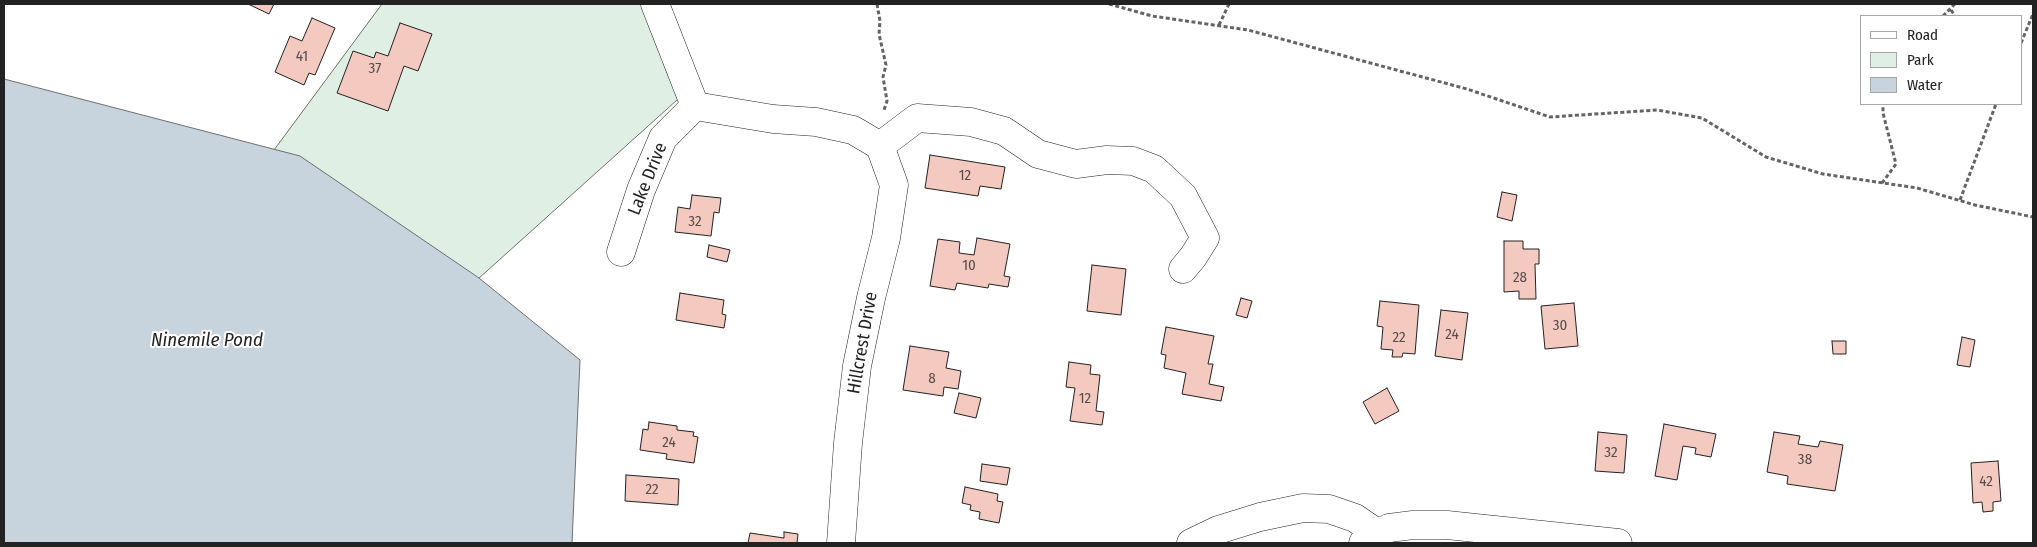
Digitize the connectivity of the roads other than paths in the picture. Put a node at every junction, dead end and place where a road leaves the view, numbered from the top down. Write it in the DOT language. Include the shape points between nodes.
graph roads {
  1 [pos="655,4"];
  2 [pos="695,106"];
  3 [pos="880,146"];
  4 [pos="621,252"];
  5 [pos="1184,269"];
  6 [pos="1369,539"];
  7 [pos="841,543"];
  8 [pos="1191,543"];
  9 [pos="1618,543"];
  1 -- 2 [label="street"];
  2 -- 3 [label="street" via="853,130"];
  2 -- 4 [label="street, Lake Drive" via="664,138 641,190"];
  3 -- 5 [label="street" via="917,118 971,122 1004,131 1038,154 1076,164 1107,160 1133,162 1154,169 1183,196 1205,238"];
  3 -- 7 [label="street, Hillcrest Drive" via="894,185 886,238 857,366"];
  6 -- 8 [label="street" via="1355,518 1329,510 1303,508 1218,530"];
  6 -- 9 [label="street" via="1389,528 1413,524"];
}
